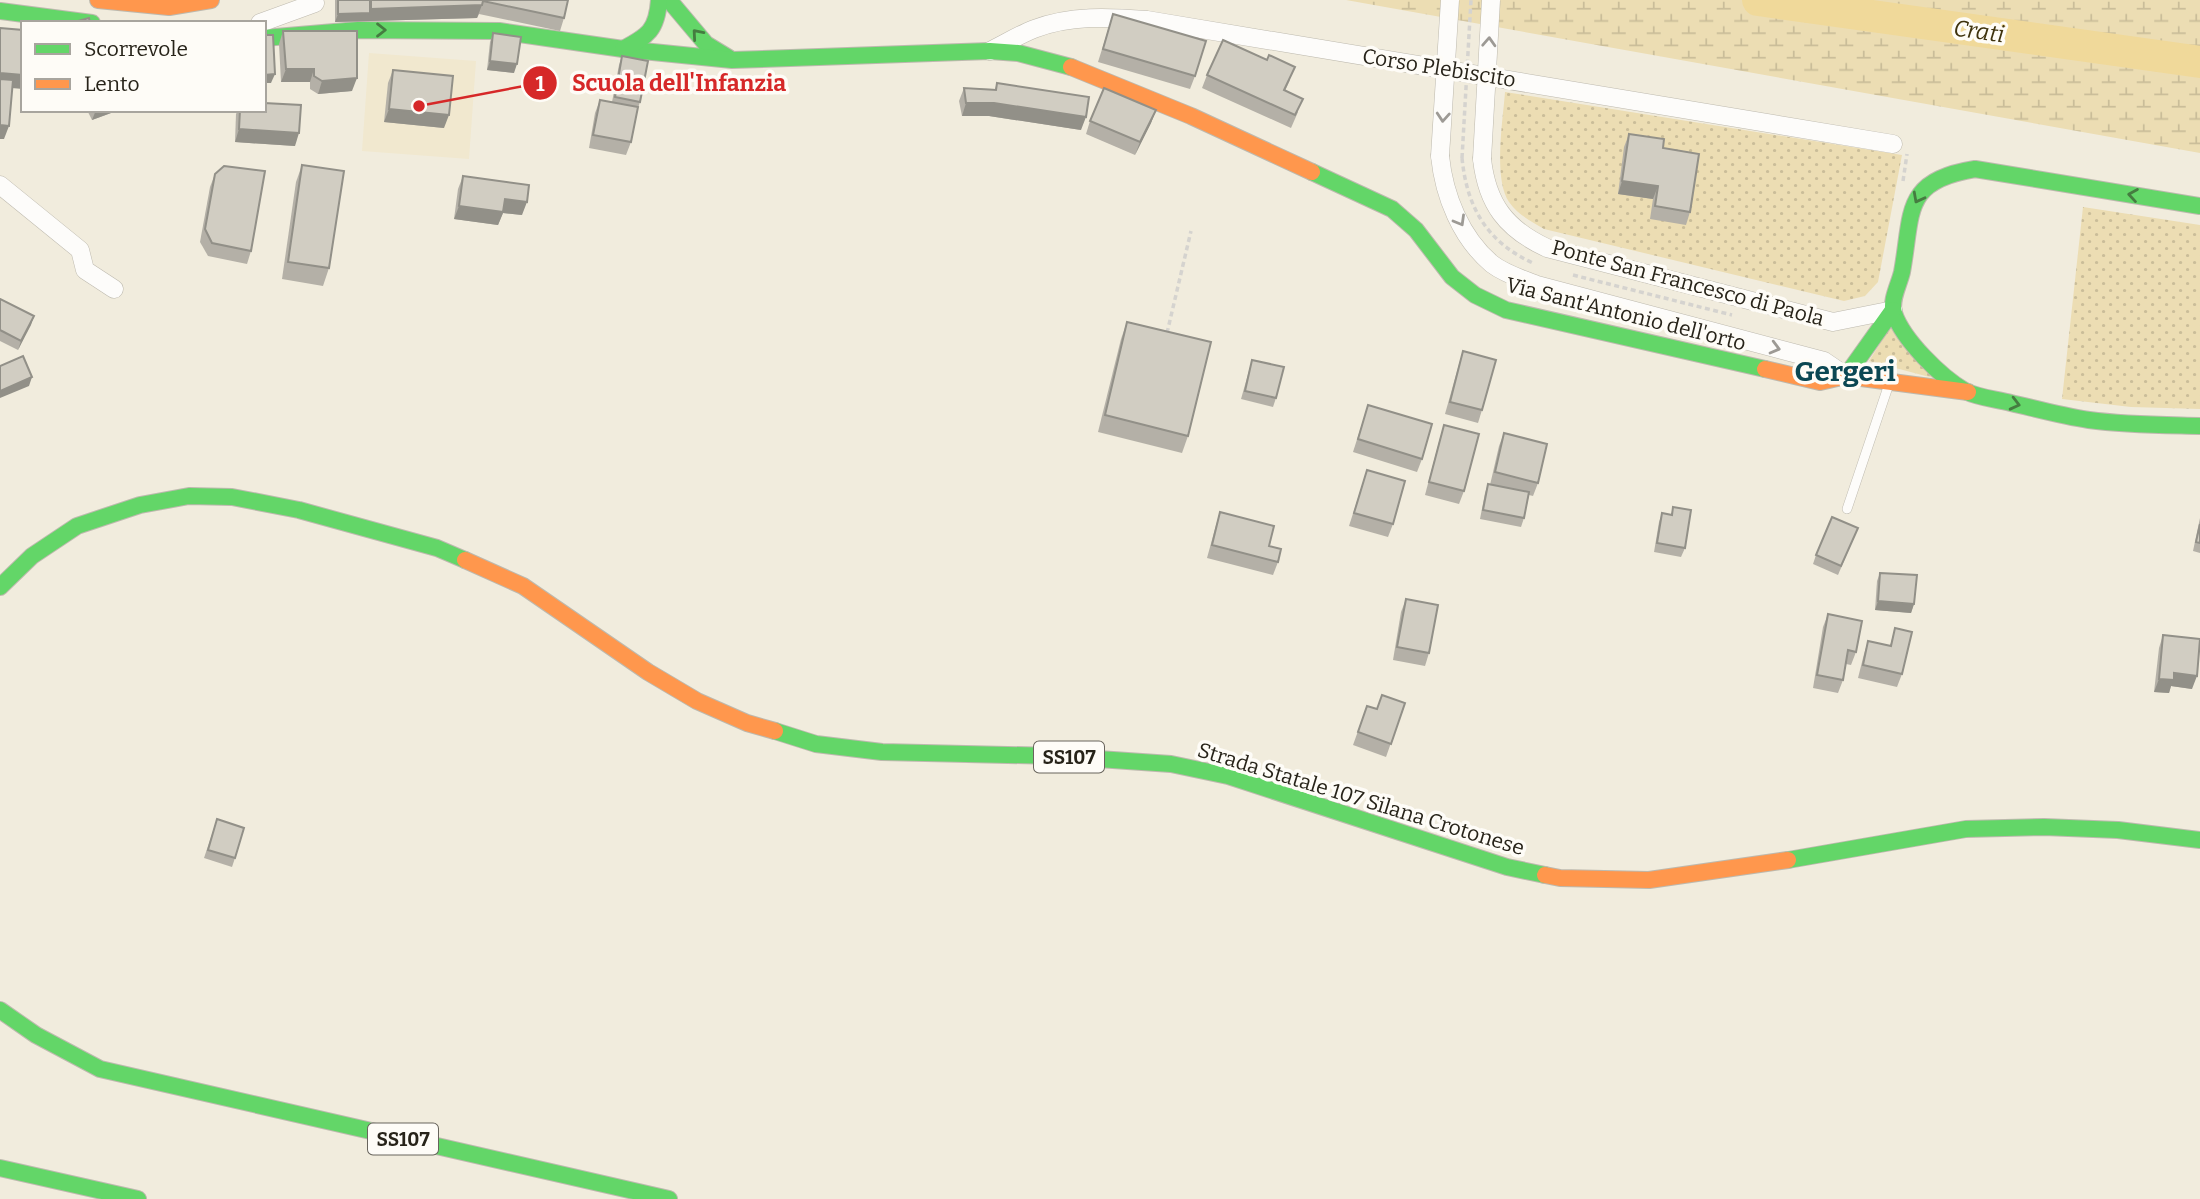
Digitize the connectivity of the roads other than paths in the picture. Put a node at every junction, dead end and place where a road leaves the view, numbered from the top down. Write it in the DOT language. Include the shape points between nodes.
graph roads {
  1 [pos="98,0"];
  2 [pos="211,0"];
  3 [pos="659,0"];
  4 [pos="668,0"];
  5 [pos="1450,0"];
  6 [pos="1491,0"];
  7 [pos="314,2"];
  8 [pos="0,11"];
  9 [pos="77,21"];
  10 [pos="265,21"];
  11 [pos="317,34"];
  12 [pos="266,38"];
  13 [pos="623,49"];
  14 [pos="990,51"];
  15 [pos="732,60"];
  16 [pos="1893,144"];
  17 [pos="0,185"];
  18 [pos="2200,206"];
  19 [pos="114,289"];
  20 [pos="1893,310"];
  21 [pos="1846,376"];
  22 [pos="1890,382"];
  23 [pos="1968,392"];
  24 [pos="2200,426"];
  25 [pos="1847,509"];
  26 [pos="0,587"];
  27 [pos="2200,840"];
  28 [pos="0,1010"];
  29 [pos="0,1168"];
  30 [pos="138,1199"];
  31 [pos="669,1199"];
  1 -- 2 [label="street" via="169,7"];
  3 -- 13 [label="street" via="654,28"];
  15 -- 4 [label="street, one-way" via="706,44"];
  5 -- 21 [label="street, Ponte San Francesco di Paola, one-way, bridge" via="1440,156 1446,190 1461,224 1492,263 1537,285 1824,361"];
  20 -- 6 [label="street, Ponte San Francesco di Paola, one-way, bridge" via="1833,322 1547,248 1527,238 1501,214 1484,184"];
  7 -- 10 [label="street"];
  7 -- 11 [label="street"];
  8 -- 9 [label="street"];
  11 -- 12 [label="street, Via Sant'Antonio dell'orto"];
  11 -- 13 [label="street, Via Sant'Antonio dell'orto, one-way" via="499,31"];
  13 -- 15 [label="street, Via Sant'Antonio dell'orto"];
  14 -- 15 [label="street, Via Sant'Antonio dell'orto"];
  14 -- 16 [label="street, Corso Plebiscito" via="1034,29 1065,20 1106,16 1147,20"];
  14 -- 21 [label="street, Via Sant'Antonio dell'orto" via="1062,63 1191,116 1392,209 1416,230 1452,277 1506,310 1820,382"];
  17 -- 19 [label="street" via="80,250 85,270"];
  18 -- 20 [label="street, one-way" via="1975,169 1953,171 1934,178 1921,190 1911,212"];
  20 -- 21 [label="street"];
  20 -- 23 [label="street" via="1918,350"];
  21 -- 22 [label="street, Via Sant'Antonio dell'orto"];
  22 -- 23 [label="street, Via Sant'Antonio dell'orto"];
  22 -- 25 [label="lane"];
  23 -- 24 [label="street, Via Sant'Antonio dell'orto, one-way" via="2107,423"];
  26 -- 27 [label="street, Strada Statale 107 Silana Crotonese / SS107" via="32,556 77,526 139,505 190,496 232,497 299,510 437,548 523,586 697,701 747,723 816,744 882,752 1171,764 1228,776 1507,867 1560,878 1649,880 1966,829 2093,829"];
  28 -- 31 [label="street, SS107" via="100,1069"];
  29 -- 30 [label="street"];
}
